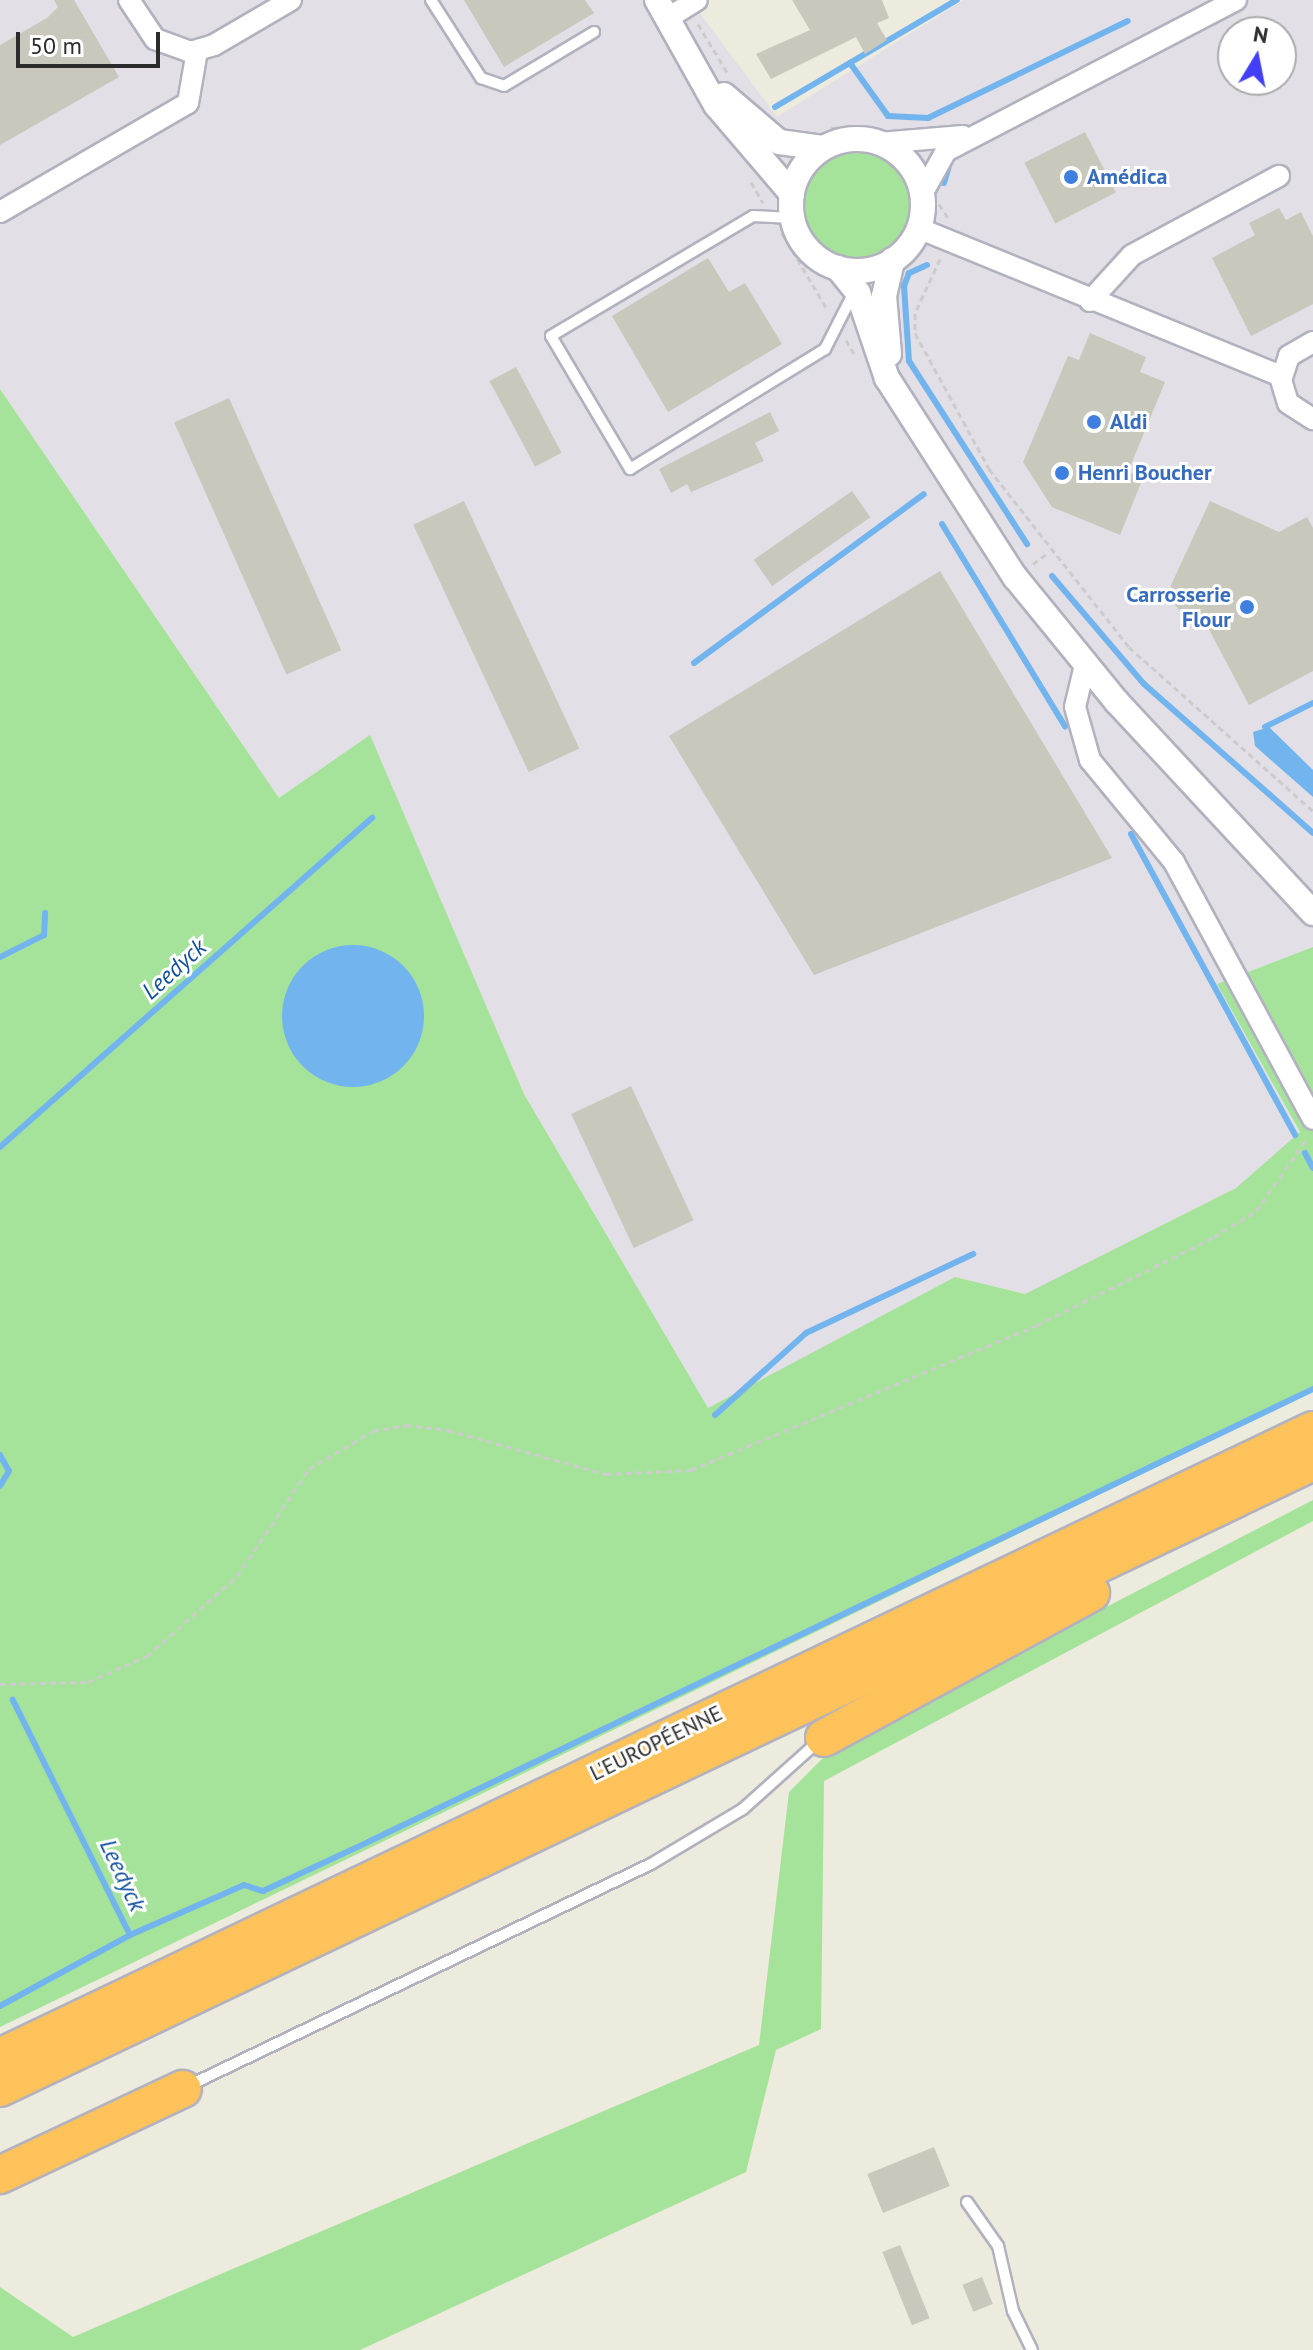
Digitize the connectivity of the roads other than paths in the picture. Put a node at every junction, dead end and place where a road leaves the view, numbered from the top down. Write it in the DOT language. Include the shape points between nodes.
graph roads {
  1 [pos="129,0"];
  2 [pos="291,0"];
  3 [pos="431,0"];
  4 [pos="697,0"];
  5 [pos="1236,0"];
  6 [pos="662,9"];
  7 [pos="594,32"];
  8 [pos="197,51"];
  9 [pos="978,131"];
  10 [pos="879,143"];
  11 [pos="823,148"];
  12 [pos="1279,176"];
  13 [pos="922,194"];
  14 [pos="792,206"];
  15 [pos="0,212"];
  16 [pos="918,228"];
  17 [pos="892,260"];
  18 [pos="846,277"];
  19 [pos="1090,301"];
  20 [pos="1313,342"];
  21 [pos="1281,376"];
  22 [pos="901,402"];
  23 [pos="1313,419"];
  24 [pos="1085,665"];
  25 [pos="1313,913"];
  26 [pos="1313,1119"];
  27 [pos="1313,1430"];
  28 [pos="1313,1462"];
  29 [pos="1313,1479"];
  30 [pos="824,1738"];
  31 [pos="0,2057"];
  32 [pos="0,2088"];
  33 [pos="183,2089"];
  34 [pos="0,2175"];
  35 [pos="967,2202"];
  36 [pos="1032,2350"];
  1 -- 8 [label="street" via="160,43"];
  2 -- 8 [label="street"];
  3 -- 7 [label="lane" via="481,78 504,86"];
  4 -- 6 [label="street"];
  5 -- 9 [label="street"];
  6 -- 11 [label="street" via="756,126 787,145"];
  6 -- 14 [label="street" via="716,105"];
  8 -- 15 [label="street" via="188,103"];
  9 -- 10 [label="street"];
  9 -- 13 [label="street" via="936,161"];
  10 -- 11 [label="street" via="848,140"];
  10 -- 13 [label="street" via="907,163"];
  11 -- 14 [label="street" via="801,169"];
  12 -- 19 [label="street" via="1132,255"];
  13 -- 16 [label="street"];
  14 -- 18 [label="street" via="808,250"];
  14 -- 18 [label="lane" via="757,214 551,336 630,469 825,349 844,323"];
  16 -- 17 [label="street"];
  16 -- 19 [label="street"];
  17 -- 18 [label="street"];
  17 -- 22 [label="street" via="885,321"];
  18 -- 22 [label="street"];
  19 -- 21 [label="street"];
  20 -- 21 [label="street" via="1292,353"];
  21 -- 23 [label="street" via="1288,403"];
  22 -- 24 [label="street" via="970,514"];
  24 -- 25 [label="street"];
  24 -- 26 [label="street" via="1075,707 1090,760 1174,862"];
  27 -- 31 [label="highway, L'EUROPÉENNE"];
  28 -- 32 [label="highway, L'EUROPÉENNE"];
  29 -- 30 [label="highway"];
  30 -- 33 [label="lane" via="743,1809 651,1864"];
  33 -- 34 [label="highway"];
  35 -- 36 [label="lane" via="998,2246 1013,2311"];
}
